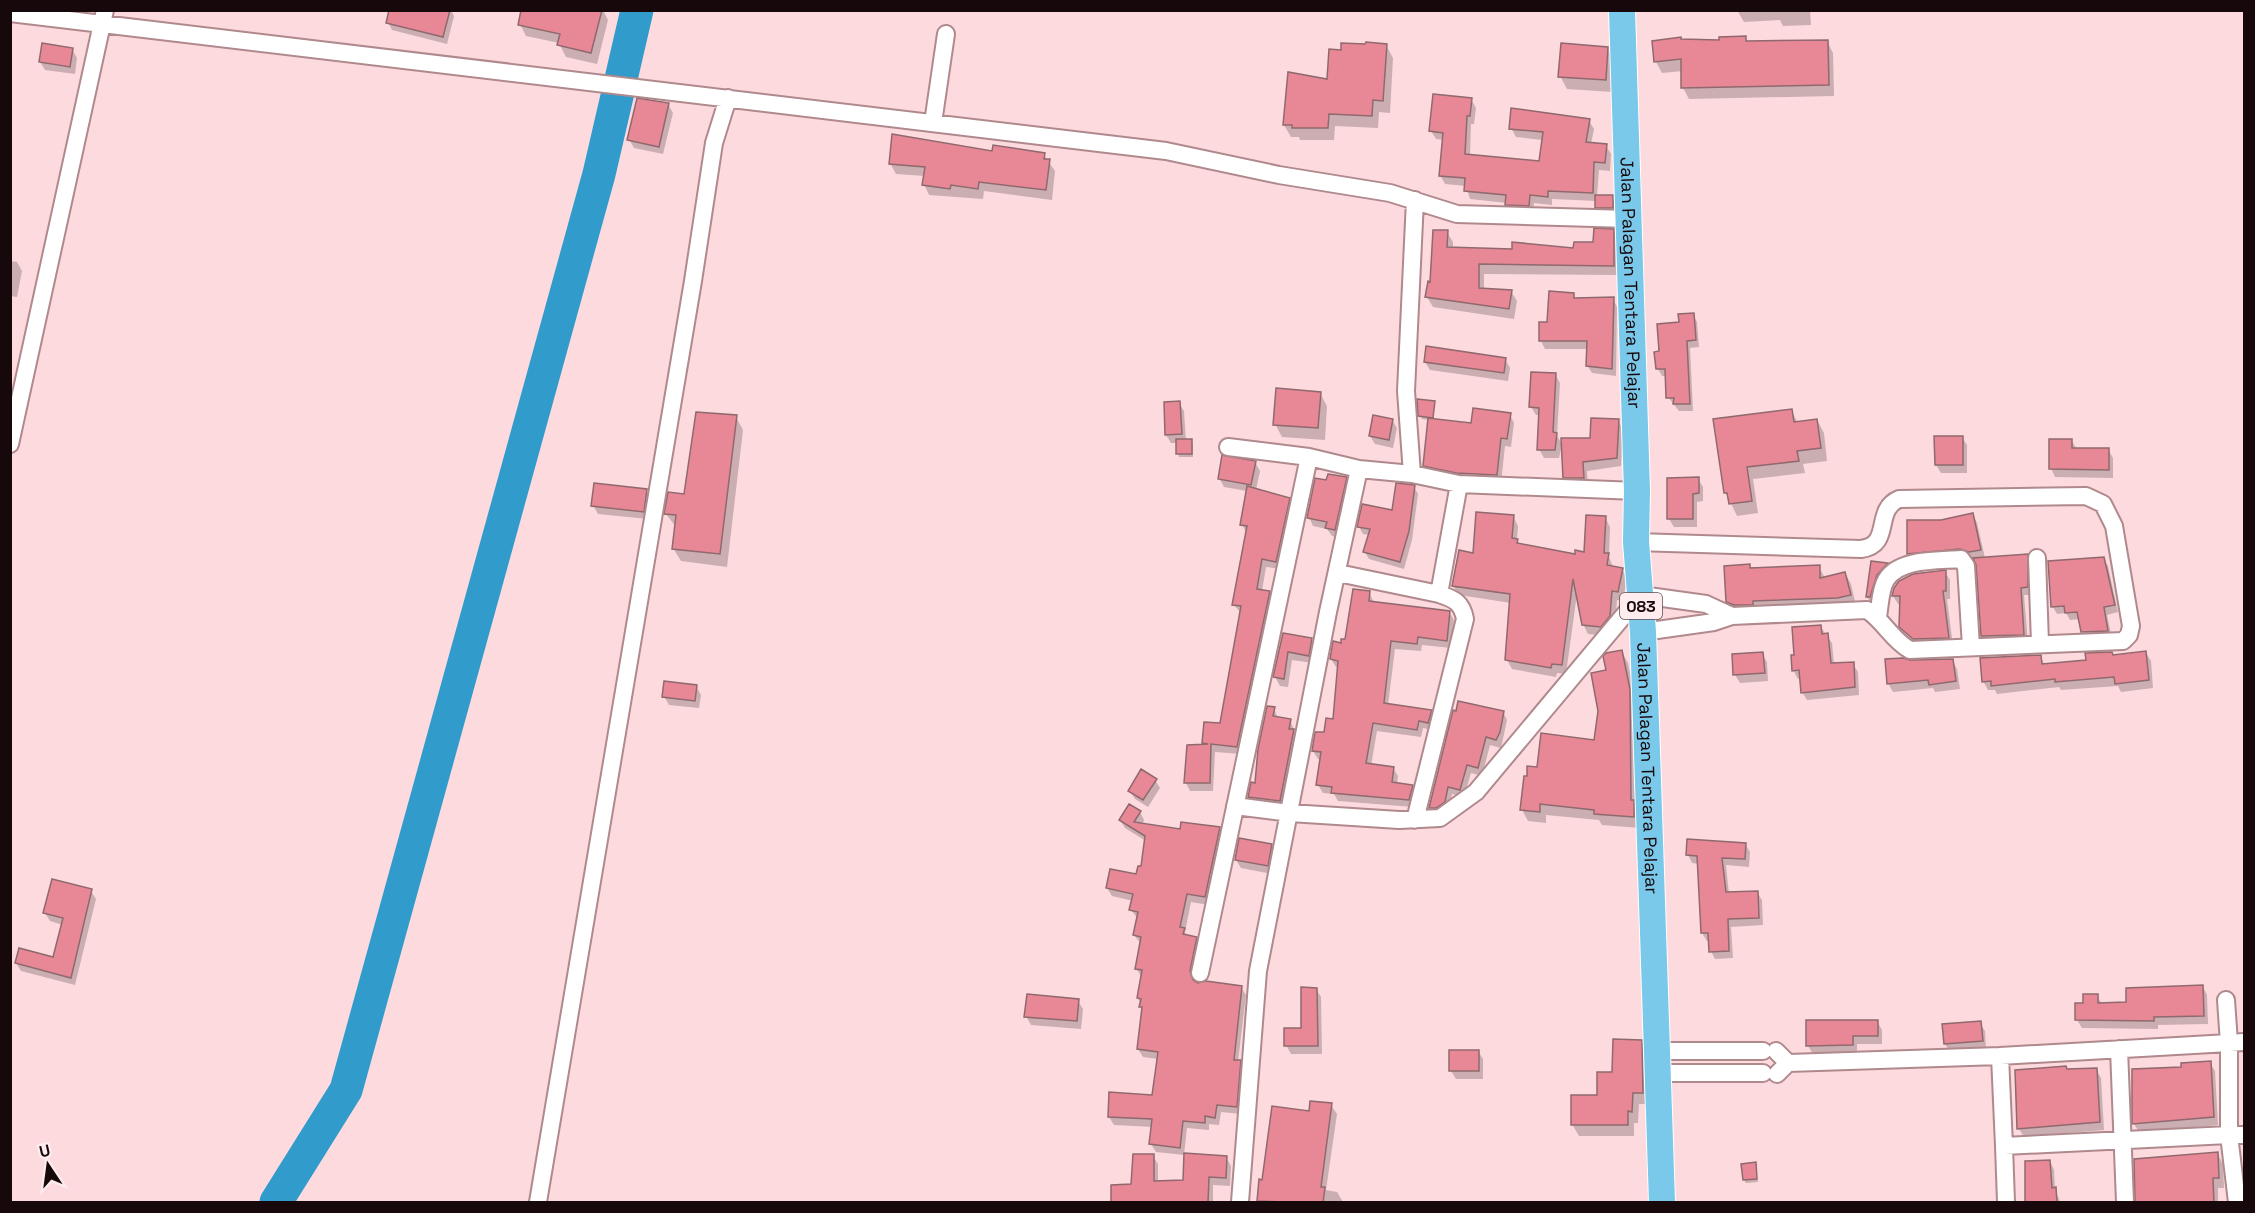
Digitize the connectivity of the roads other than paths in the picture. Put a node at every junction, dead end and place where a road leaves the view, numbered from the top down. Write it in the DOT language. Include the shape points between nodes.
graph roads {
  1 [pos="1622,10"];
  2 [pos="10,13"];
  3 [pos="104,17"];
  4 [pos="946,34"];
  5 [pos="728,98"];
  6 [pos="933,123"];
  7 [pos="1415,200"];
  8 [pos="1629,219"];
  9 [pos="10,444"];
  10 [pos="1228,447"];
  11 [pos="1309,457"];
  12 [pos="1359,469"];
  13 [pos="1412,474"];
  14 [pos="1460,484"];
  15 [pos="1637,491"];
  16 [pos="1636,542"];
  17 [pos="2037,558"];
  18 [pos="1338,573"];
  19 [pos="1439,594"];
  20 [pos="1641,595"];
  21 [pos="1732,616"];
  22 [pos="1878,617"];
  23 [pos="1643,632"];
  24 [pos="2040,643"];
  25 [pos="1971,647"];
  26 [pos="1235,806"];
  27 [pos="1290,813"];
  28 [pos="1415,820"];
  29 [pos="1200,973"];
  30 [pos="2226,1000"];
  31 [pos="2237,1042"];
  32 [pos="2119,1049"];
  33 [pos="2000,1056"];
  34 [pos="1656,1062"];
  35 [pos="1776,1070"];
  36 [pos="2237,1135"];
  37 [pos="2124,1140"];
  38 [pos="2004,1146"];
  39 [pos="538,1203"];
  40 [pos="1240,1203"];
  41 [pos="1662,1203"];
  42 [pos="2006,1203"];
  43 [pos="2125,1203"];
  44 [pos="2237,1203"];
  1 -- 8 [label="main road, Jalan Palagan Tentara Pelajar / 083"];
  2 -- 3 [label="street"];
  3 -- 5 [label="street"];
  3 -- 9 [label="street"];
  4 -- 6 [label="street"];
  5 -- 6 [label="street"];
  5 -- 39 [label="street" via="714,143"];
  6 -- 7 [label="street" via="1166,151"];
  7 -- 8 [label="street" via="1457,214"];
  7 -- 13 [label="street" via="1406,392"];
  8 -- 15 [label="main road, Jalan Palagan Tentara Pelajar / 083"];
  10 -- 11 [label="street"];
  11 -- 12 [label="street"];
  11 -- 26 [label="street"];
  12 -- 13 [label="street"];
  12 -- 18 [label="street"];
  13 -- 14 [label="street"];
  14 -- 15 [label="street"];
  14 -- 19 [label="street"];
  15 -- 16 [label="main road, Jalan Palagan Tentara Pelajar / 083"];
  16 -- 20 [label="main road, Jalan Palagan Tentara Pelajar / 083"];
  16 -- 24 [label="street" via="1871,548 1878,542 1886,510 1899,499 2086,496 2103,504 2114,526 2131,626 2129,635 2123,641"];
  17 -- 24 [label="street"];
  18 -- 19 [label="street"];
  18 -- 27 [label="street"];
  19 -- 28 [label="street" via="1458,603 1465,619"];
  20 -- 21 [label="street" via="1706,604"];
  20 -- 23 [label="main road, Jalan Palagan Tentara Pelajar / 083"];
  20 -- 28 [label="street" via="1476,792 1440,818"];
  21 -- 22 [label="street" via="1867,610"];
  21 -- 23 [label="street"];
  22 -- 25 [label="street" via="1898,643 1910,650"];
  22 -- 25 [label="street" via="1889,576 1917,563 1961,559 1966,566"];
  23 -- 34 [label="main road, Jalan Palagan Tentara Pelajar / 083"];
  24 -- 25 [label="street"];
  26 -- 27 [label="street"];
  26 -- 29 [label="street"];
  27 -- 28 [label="street"];
  27 -- 40 [label="street" via="1258,970"];
  30 -- 31 [label="street"];
  31 -- 32 [label="street"];
  31 -- 36 [label="street"];
  32 -- 33 [label="street"];
  32 -- 37 [label="street"];
  33 -- 35 [label="street"];
  33 -- 38 [label="street"];
  34 -- 35 [label="street"];
  34 -- 35 [label="street" via="1769,1051"];
  34 -- 41 [label="main road, Jalan Palagan Tentara Pelajar / 083"];
  36 -- 37 [label="street"];
  36 -- 44 [label="street"];
  37 -- 38 [label="street"];
  37 -- 43 [label="street"];
  38 -- 42 [label="street"];
}
